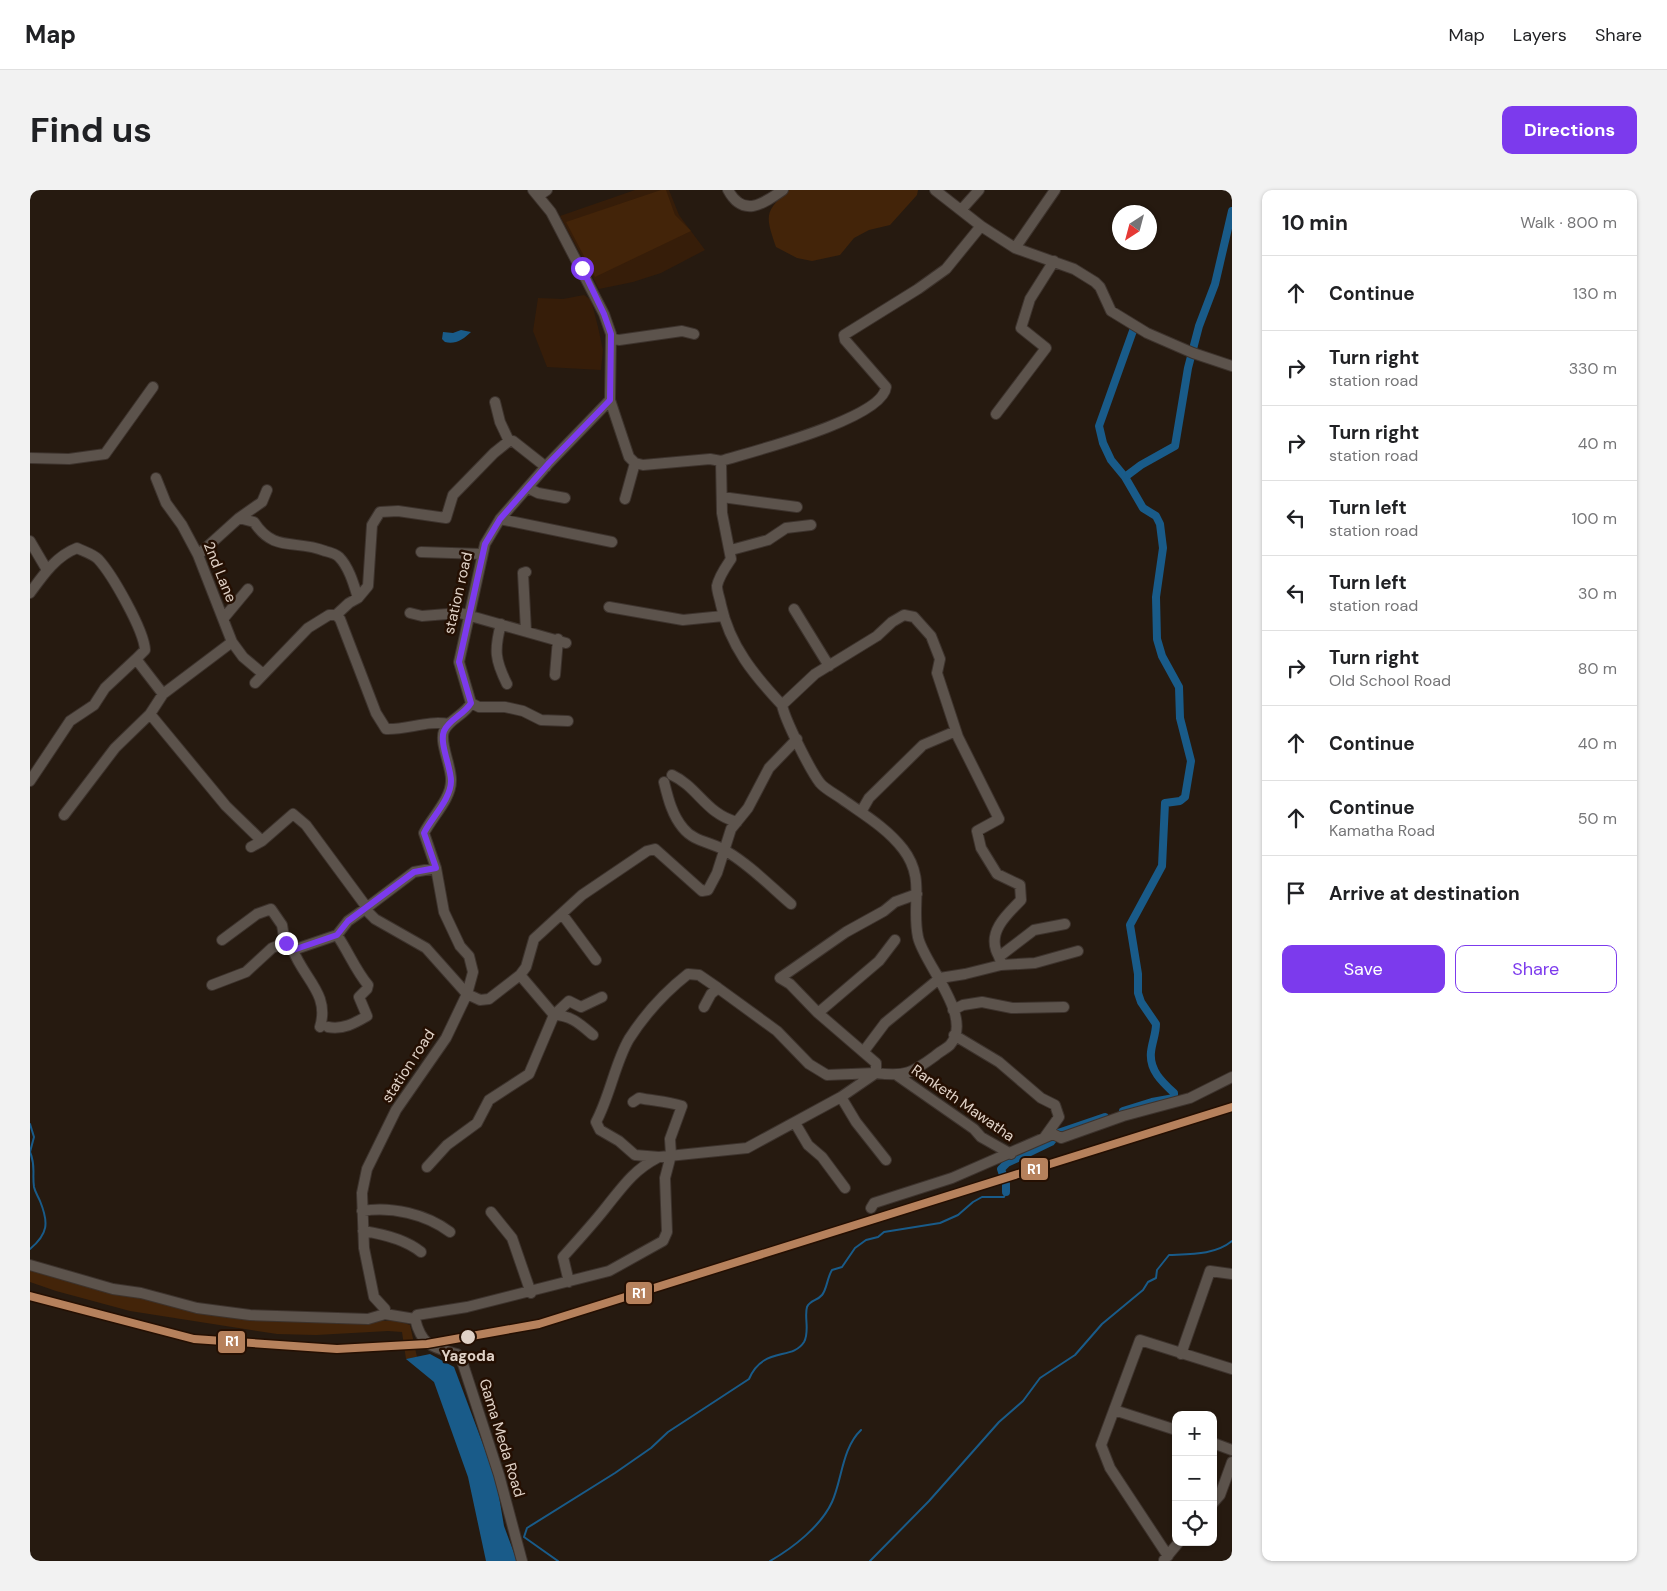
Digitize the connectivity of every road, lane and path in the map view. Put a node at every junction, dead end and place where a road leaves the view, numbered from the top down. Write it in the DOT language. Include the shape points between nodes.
graph roads {
  1 [pos="728,190"];
  2 [pos="782,190"];
  3 [pos="935,190"];
  4 [pos="979,190"];
  5 [pos="1055,190"];
  6 [pos="539,192"];
  7 [pos="962,209"];
  8 [pos="981,226"];
  9 [pos="1015,248"];
  10 [pos="1054,261"];
  11 [pos="694,334"];
  12 [pos="611,338"];
  13 [pos="1232,366"];
  14 [pos="153,387"];
  15 [pos="610,400"];
  16 [pos="496,402"];
  17 [pos="996,414"];
  18 [pos="509,441"];
  19 [pos="30,458"];
  20 [pos="721,461"];
  21 [pos="636,463"];
  22 [pos="546,468"];
  23 [pos="156,478"];
  24 [pos="528,488"];
  25 [pos="267,490"];
  26 [pos="722,496"];
  27 [pos="565,498"];
  28 [pos="625,499"];
  29 [pos="797,507"];
  30 [pos="239,518"];
  31 [pos="500,519"];
  32 [pos="811,525"];
  33 [pos="30,542"];
  34 [pos="612,542"];
  35 [pos="731,550"];
  36 [pos="421,552"];
  37 [pos="482,554"];
  38 [pos="198,555"];
  39 [pos="47,570"];
  40 [pos="526,572"];
  41 [pos="248,589"];
  42 [pos="30,593"];
  43 [pos="358,598"];
  44 [pos="609,607"];
  45 [pos="794,609"];
  46 [pos="410,613"];
  47 [pos="336,615"];
  48 [pos="470,615"];
  49 [pos="724,616"];
  50 [pos="223,619"];
  51 [pos="501,624"];
  52 [pos="526,631"];
  53 [pos="232,642"];
  54 [pos="136,659"];
  55 [pos="829,666"];
  56 [pos="262,673"];
  57 [pos="555,675"];
  58 [pos="255,684"];
  59 [pos="507,684"];
  60 [pos="163,694"];
  61 [pos="471,703"];
  62 [pos="782,705"];
  63 [pos="150,714"];
  64 [pos="568,721"];
  65 [pos="449,724"];
  66 [pos="957,734"];
  67 [pos="797,739"];
  68 [pos="672,775"];
  69 [pos="30,781"];
  70 [pos="664,782"];
  71 [pos="861,812"];
  72 [pos="64,815"];
  73 [pos="737,822"];
  74 [pos="262,841"];
  75 [pos="251,847"];
  76 [pos="725,850"];
  77 [pos="436,868"];
  78 [pos="917,894"];
  79 [pos="791,904"];
  80 [pos="365,909"];
  81 [pos="562,914"];
  82 [pos="1065,924"];
  83 [pos="337,935"];
  84 [pos="222,940"];
  85 [pos="895,940"];
  86 [pos="289,947"];
  87 [pos="1078,951"];
  88 [pos="596,960"];
  89 [pos="1001,960"];
  90 [pos="520,975"];
  91 [pos="940,978"];
  92 [pos="212,985"];
  93 [pos="718,988"];
  94 [pos="467,994"];
  95 [pos="602,997"];
  96 [pos="704,1006"];
  97 [pos="1064,1007"];
  98 [pos="953,1010"];
  99 [pos="818,1013"];
  100 [pos="554,1015"];
  101 [pos="593,1035"];
  102 [pos="954,1035"];
  103 [pos="864,1051"];
  104 [pos="876,1072"];
  105 [pos="898,1076"];
  106 [pos="1232,1077"];
  107 [pos="841,1097"];
  108 [pos="633,1102"];
  109 [pos="795,1123"];
  110 [pos="1043,1140"];
  111 [pos="1011,1154"];
  112 [pos="671,1155"];
  113 [pos="659,1157"];
  114 [pos="886,1160"];
  115 [pos="427,1168"];
  116 [pos="845,1188"];
  117 [pos="871,1208"];
  118 [pos="362,1211"];
  119 [pos="491,1212"];
  120 [pos="363,1231"];
  121 [pos="450,1232"];
  122 [pos="421,1252"];
  123 [pos="30,1265"];
  124 [pos="1232,1274"];
  125 [pos="569,1282"];
  126 [pos="531,1292"];
  127 [pos="385,1314"];
  128 [pos="415,1319"];
  129 [pos="1182,1354"];
  130 [pos="1232,1369"];
  131 [pos="1114,1410"];
  132 [pos="1172,1429"];
  133 [pos="1217,1444"];
  134 [pos="1232,1450"];
  135 [pos="1232,1462"];
  136 [pos="1215,1501"];
  137 [pos="1176,1546"];
  138 [pos="1166,1558"];
  139 [pos="522,1561"];
  1 -- 2 [label="street" via="733,200 744,206 756,206"];
  3 -- 7 [label="street"];
  4 -- 7 [label="street"];
  5 -- 9 [label="street"];
  6 -- 12 [label="street" via="582,268 604,314"];
  7 -- 8 [label="street"];
  8 -- 9 [label="street"];
  8 -- 20 [label="street" via="946,269 844,334 845,340 886,387 882,397 818,433"];
  9 -- 10 [label="street"];
  10 -- 13 [label="street" via="1095,282 1111,311 1147,333"];
  10 -- 17 [label="street" via="1030,298 1021,328 1046,348"];
  11 -- 12 [label="street" via="682,331 619,340"];
  12 -- 15 [label="street"];
  14 -- 19 [label="street" via="105,454 69,459"];
  15 -- 21 [label="street" via="629,457"];
  15 -- 22 [label="street, station road"];
  16 -- 18 [label="street" via="500,422"];
  18 -- 22 [label="street"];
  18 -- 43 [label="street" via="453,495 446,518 398,511 380,512 372,525 368,586"];
  20 -- 21 [label="street"];
  20 -- 26 [label="street"];
  21 -- 28 [label="street"];
  22 -- 24 [label="street, station road"];
  23 -- 38 [label="street, 2nd Lane" via="166,503"];
  24 -- 27 [label="street"];
  24 -- 31 [label="street, station road"];
  25 -- 30 [label="street" via="262,502"];
  26 -- 29 [label="street"];
  26 -- 35 [label="street" via="722,513"];
  30 -- 38 [label="street"];
  30 -- 43 [label="street" via="254,522 263,535 282,543 314,546 338,556 353,580"];
  31 -- 34 [label="street"];
  31 -- 37 [label="street, station road"];
  32 -- 35 [label="street" via="786,528 768,540"];
  33 -- 39 [label="street"];
  35 -- 49 [label="street" via="731,560 720,575 717,588"];
  36 -- 37 [label="street"];
  37 -- 48 [label="street, station road"];
  38 -- 50 [label="street, 2nd Lane"];
  39 -- 42 [label="street"];
  39 -- 54 [label="street" via="64,553 77,548 98,558 145,639 145,650"];
  40 -- 52 [label="street" via="523,573"];
  41 -- 50 [label="street"];
  43 -- 47 [label="street"];
  44 -- 49 [label="street" via="683,620"];
  45 -- 55 [label="street"];
  46 -- 48 [label="street" via="422,616"];
  47 -- 56 [label="street" via="329,615 308,628"];
  47 -- 65 [label="street" via="376,713 386,729"];
  48 -- 51 [label="street"];
  48 -- 61 [label="street, station road" via="459,662"];
  49 -- 62 [label="street" via="734,643 754,675"];
  50 -- 53 [label="street, 2nd Lane"];
  51 -- 52 [label="street"];
  51 -- 59 [label="street" via="496,662"];
  52 -- 57 [label="street" via="562,641"];
  53 -- 56 [label="street, 2nd Lane" via="243,657"];
  53 -- 60 [label="street"];
  54 -- 60 [label="street"];
  54 -- 69 [label="street" via="105,688 94,705 70,721"];
  55 -- 62 [label="street" via="815,674"];
  55 -- 66 [label="street" via="904,615 914,617 931,636 940,659 937,673"];
  56 -- 58 [label="street" via="262,678"];
  60 -- 63 [label="street"];
  61 -- 64 [label="street" via="479,707 523,711 541,720"];
  61 -- 65 [label="street"];
  62 -- 67 [label="street" via="785,720"];
  63 -- 72 [label="street" via="115,748"];
  63 -- 74 [label="street" via="226,806"];
  65 -- 77 [label="street, station road" via="442,737 449,763 449,792 424,833"];
  66 -- 71 [label="street" via="923,745 869,798"];
  66 -- 89 [label="street" via="999,819 978,831 981,848 997,874 1020,885 1020,900 997,926 996,950"];
  67 -- 71 [label="street" via="821,784"];
  67 -- 73 [label="street" via="769,768"];
  68 -- 73 [label="street" via="682,779 706,806"];
  70 -- 76 [label="street" via="673,813 683,829 697,839"];
  71 -- 78 [label="street" via="901,847 912,862"];
  73 -- 76 [label="street"];
  74 -- 75 [label="street"];
  74 -- 80 [label="street" via="293,814 306,825 343,879 357,893"];
  76 -- 79 [label="street" via="751,868"];
  76 -- 81 [label="street" via="708,890 702,891 656,849 631,860 582,895"];
  77 -- 80 [label="street" via="414,872"];
  77 -- 94 [label="street, station road" via="444,912 473,967"];
  78 -- 91 [label="street" via="918,938"];
  78 -- 99 [label="street" via="895,902 846,932 780,978"];
  80 -- 83 [label="street" via="348,921"];
  80 -- 94 [label="street" via="426,948"];
  81 -- 88 [label="street"];
  81 -- 90 [label="street" via="534,939 526,967"];
  82 -- 89 [label="street" via="1034,930"];
  83 -- 86 [label="street"];
  83 -- 86 [label="street" via="368,985 360,997 367,1016 352,1025 324,1027 323,1004"];
  84 -- 86 [label="street" via="257,914 271,909 282,925"];
  85 -- 99 [label="street" via="879,961"];
  86 -- 92 [label="street" via="272,948 246,972"];
  87 -- 89 [label="street" via="1035,963"];
  89 -- 91 [label="street" via="965,974"];
  90 -- 94 [label="street" via="489,999 480,1000"];
  90 -- 100 [label="street"];
  91 -- 98 [label="street"];
  91 -- 103 [label="street" via="885,1023"];
  93 -- 96 [label="street"];
  93 -- 104 [label="street" via="777,1031 809,1064 827,1075"];
  93 -- 113 [label="street" via="699,975 688,974 667,990 629,1040 596,1122 600,1130 635,1155"];
  94 -- 118 [label="street, station road" via="446,1038 396,1110 367,1169"];
  95 -- 100 [label="street" via="581,1007 569,1001"];
  97 -- 98 [label="street" via="1012,1008 982,1002"];
  98 -- 102 [label="street"];
  99 -- 103 [label="street"];
  100 -- 101 [label="street" via="576,1021"];
  100 -- 115 [label="street" via="528,1074 489,1100 477,1123 447,1145"];
  102 -- 105 [label="street" via="951,1044 914,1072"];
  102 -- 110 [label="street" via="999,1062 1041,1098 1055,1105 1059,1117"];
  103 -- 104 [label="street" via="876,1063"];
  104 -- 105 [label="street"];
  104 -- 107 [label="street"];
  105 -- 111 [label="street, Ranketh Mawatha" via="981,1137"];
  106 -- 110 [label="street" via="1190,1098"];
  107 -- 109 [label="street"];
  107 -- 114 [label="street"];
  108 -- 112 [label="street" via="638,1098 665,1100 682,1106 670,1139"];
  109 -- 112 [label="street" via="747,1148"];
  109 -- 116 [label="street" via="808,1145 822,1157"];
  110 -- 111 [label="street"];
  111 -- 117 [label="street" via="952,1178 874,1203"];
  112 -- 113 [label="street"];
  112 -- 125 [label="street" via="665,1178 667,1232 662,1241 609,1271"];
  113 -- 125 [label="street" via="642,1166 624,1182 563,1257"];
  118 -- 120 [label="street, station road"];
  118 -- 121 [label="street" via="400,1212 438,1223"];
  119 -- 126 [label="street" via="512,1238"];
  120 -- 122 [label="street" via="395,1238"];
  120 -- 127 [label="street, station road" via="374,1297 385,1309"];
  123 -- 127 [label="street" via="113,1289 197,1308 250,1315 368,1319"];
  124 -- 129 [label="street" via="1210,1271"];
  125 -- 126 [label="street"];
  126 -- 128 [label="street" via="467,1307 417,1314"];
  127 -- 128 [label="street"];
  128 -- 139 [label="street, Gama Meda Road" via="430,1347 457,1354 462,1361 500,1475"];
  129 -- 130 [label="street"];
  129 -- 131 [label="street" via="1140,1340"];
  131 -- 132 [label="street"];
  131 -- 138 [label="street" via="1101,1445 1110,1468"];
  133 -- 134 [label="street"];
  135 -- 136 [label="street"];
  137 -- 138 [label="street"];
}
